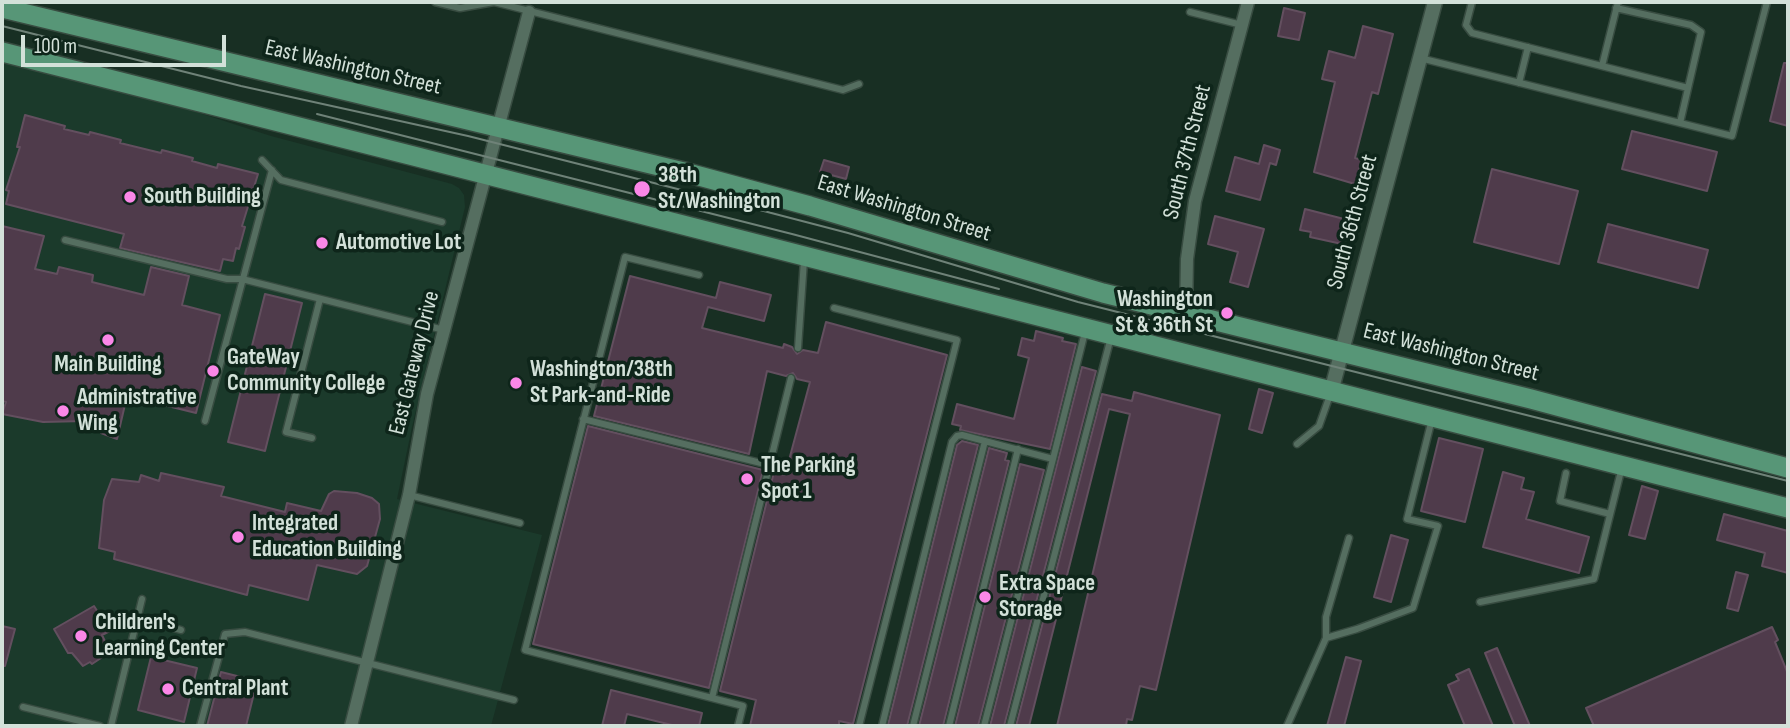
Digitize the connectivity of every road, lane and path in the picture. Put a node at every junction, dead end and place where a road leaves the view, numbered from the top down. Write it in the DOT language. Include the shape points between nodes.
graph roads {
  1 [pos="435,2"];
  2 [pos="1248,2"];
  3 [pos="1435,2"];
  4 [pos="1472,2"];
  5 [pos="1767,2"];
  6 [pos="1617,5"];
  7 [pos="2,8"];
  8 [pos="529,12"];
  9 [pos="1190,12"];
  10 [pos="1242,25"];
  11 [pos="1528,47"];
  12 [pos="2,52"];
  13 [pos="1420,58"];
  14 [pos="1602,66"];
  15 [pos="1519,83"];
  16 [pos="859,84"];
  17 [pos="1688,88"];
  18 [pos="1679,123"];
  19 [pos="498,127"];
  20 [pos="262,160"];
  21 [pos="272,170"];
  22 [pos="486,173"];
  23 [pos="442,222"];
  24 [pos="65,240"];
  25 [pos="805,255"];
  26 [pos="699,275"];
  27 [pos="242,279"];
  28 [pos="320,299"];
  29 [pos="834,307"];
  30 [pos="1186,314"];
  31 [pos="1085,329"];
  32 [pos="444,330"];
  33 [pos="1111,335"];
  34 [pos="798,348"];
  35 [pos="1342,352"];
  36 [pos="791,377"];
  37 [pos="1331,392"];
  38 [pos="1432,417"];
  39 [pos="583,419"];
  40 [pos="205,421"];
  41 [pos="312,438"];
  42 [pos="985,441"];
  43 [pos="1297,444"];
  44 [pos="1018,449"];
  45 [pos="1053,459"];
  46 [pos="769,465"];
  47 [pos="1623,466"];
  48 [pos="1788,468"];
  49 [pos="1566,473"];
  50 [pos="409,495"];
  51 [pos="1788,508"];
  52 [pos="1610,514"];
  53 [pos="520,523"];
  54 [pos="1349,538"];
  55 [pos="142,599"];
  56 [pos="1480,601"];
  57 [pos="137,618"];
  58 [pos="181,630"];
  59 [pos="1326,638"];
  60 [pos="366,663"];
  61 [pos="712,698"];
  62 [pos="514,700"];
  63 [pos="23,706"];
  64 [pos="100,726"];
  65 [pos="111,726"];
  66 [pos="200,726"];
  67 [pos="351,726"];
  68 [pos="738,726"];
  69 [pos="859,726"];
  70 [pos="882,726"];
  71 [pos="913,726"];
  72 [pos="949,726"];
  73 [pos="984,726"];
  74 [pos="1010,726"];
  75 [pos="1287,726"];
  1 -- 8 [label="lane" via="460,8 494,2"];
  2 -- 10 [label="street, South 37th Street"];
  3 -- 13 [label="street, South 36th Street"];
  4 -- 11 [label="lane" via="1467,29"];
  5 -- 18 [label="lane" via="1732,136"];
  6 -- 14 [label="lane"];
  6 -- 17 [label="lane" via="1699,29"];
  7 -- 19 [label="main road, East Washington Street"];
  8 -- 16 [label="lane" via="843,90"];
  8 -- 19 [label="street, East Gateway Drive"];
  9 -- 10 [label="lane"];
  10 -- 30 [label="street, South 37th Street" via="1195,201"];
  11 -- 14 [label="lane"];
  11 -- 15 [label="lane"];
  12 -- 22 [label="main road"];
  13 -- 15 [label="lane"];
  13 -- 35 [label="street, South 36th Street"];
  14 -- 17 [label="lane"];
  15 -- 18 [label="lane"];
  17 -- 18 [label="lane"];
  19 -- 22 [label="street, East Gateway Drive"];
  19 -- 30 [label="main road, East Washington Street" via="810,206"];
  20 -- 21 [label="lane"];
  21 -- 23 [label="lane" via="281,180"];
  21 -- 27 [label="lane"];
  22 -- 25 [label="main road"];
  22 -- 32 [label="street, East Gateway Drive"];
  24 -- 27 [label="lane"];
  25 -- 31 [label="main road"];
  25 -- 34 [label="lane"];
  26 -- 39 [label="lane" via="625,257"];
  27 -- 28 [label="lane"];
  27 -- 40 [label="lane"];
  28 -- 32 [label="lane"];
  28 -- 41 [label="lane" via="286,432"];
  29 -- 69 [label="lane" via="957,340"];
  30 -- 35 [label="main road, East Washington Street"];
  31 -- 33 [label="main road"];
  31 -- 45 [label="lane"];
  32 -- 50 [label="street, East Gateway Drive" via="421,419"];
  33 -- 37 [label="main road"];
  33 -- 74 [label="lane"];
  35 -- 37 [label="street, South 36th Street"];
  35 -- 48 [label="main road, East Washington Street"];
  36 -- 46 [label="lane"];
  37 -- 38 [label="main road"];
  37 -- 43 [label="lane, South 36th Street" via="1319,426"];
  38 -- 47 [label="main road"];
  38 -- 59 [label="lane" via="1408,519 1438,526 1413,608"];
  39 -- 46 [label="lane"];
  39 -- 61 [label="lane" via="526,650"];
  42 -- 44 [label="lane"];
  42 -- 70 [label="lane" via="962,435 953,442"];
  42 -- 71 [label="lane"];
  44 -- 45 [label="lane"];
  44 -- 72 [label="lane"];
  45 -- 73 [label="lane"];
  46 -- 61 [label="lane"];
  47 -- 51 [label="main road"];
  47 -- 52 [label="lane"];
  49 -- 52 [label="lane" via="1560,501"];
  50 -- 53 [label="lane"];
  50 -- 60 [label="street, East Gateway Drive"];
  52 -- 56 [label="lane" via="1594,579"];
  54 -- 59 [label="lane" via="1326,617"];
  55 -- 57 [label="lane"];
  57 -- 58 [label="lane"];
  57 -- 65 [label="lane"];
  59 -- 75 [label="lane"];
  60 -- 62 [label="lane"];
  60 -- 66 [label="lane" via="245,632 225,634"];
  60 -- 67 [label="street, East Gateway Drive"];
  61 -- 68 [label="lane" via="743,706"];
  63 -- 64 [label="lane"];
}
